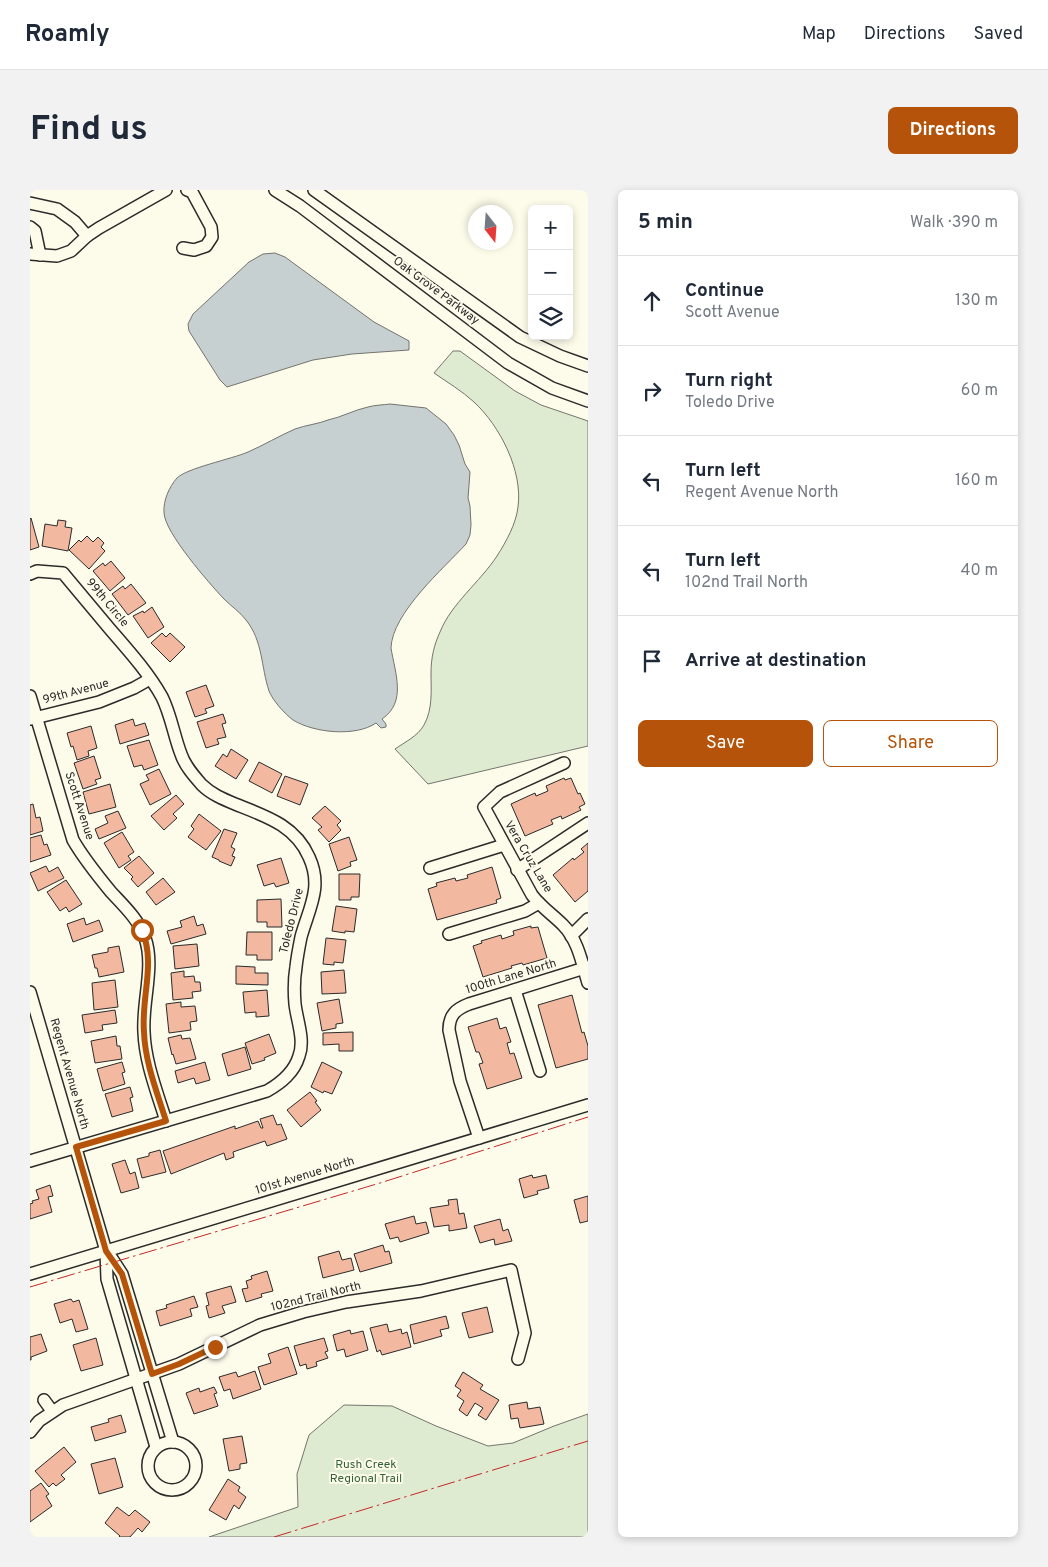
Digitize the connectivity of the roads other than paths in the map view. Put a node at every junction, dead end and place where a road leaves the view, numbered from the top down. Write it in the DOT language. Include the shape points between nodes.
graph roads {
  1 [pos="166,190"];
  2 [pos="187,190"];
  3 [pos="275,190"];
  4 [pos="314,190"];
  5 [pos="30,203"];
  6 [pos="30,227"];
  7 [pos="87,236"];
  8 [pos="183,248"];
  9 [pos="35,254"];
  10 [pos="588,366"];
  11 [pos="588,401"];
  12 [pos="30,574"];
  13 [pos="150,679"];
  14 [pos="30,696"];
  15 [pos="32,716"];
  16 [pos="564,763"];
  17 [pos="588,823"];
  18 [pos="504,845"];
  19 [pos="430,868"];
  20 [pos="517,870"];
  21 [pos="539,903"];
  22 [pos="588,919"];
  23 [pos="449,934"];
  24 [pos="571,936"];
  25 [pos="586,968"];
  26 [pos="588,983"];
  27 [pos="515,990"];
  28 [pos="30,992"];
  29 [pos="540,1071"];
  30 [pos="588,1104"];
  31 [pos="166,1121"];
  32 [pos="479,1138"];
  33 [pos="76,1147"];
  34 [pos="30,1162"];
  35 [pos="106,1251"];
  36 [pos="447,1272"];
  37 [pos="30,1274"];
  38 [pos="449,1284"];
  39 [pos="518,1359"];
  40 [pos="152,1374"];
  41 [pos="137,1379"];
  42 [pos="44,1400"];
  43 [pos="52,1412"];
  44 [pos="30,1432"];
  45 [pos="174,1442"];
  46 [pos="156,1447"];
  1 -- 7 [label="street"];
  2 -- 8 [label="street" via="192,192 211,227 212,237 206,246 194,250"];
  3 -- 11 [label="street, Oak Grove Parkway" via="508,363 552,388"];
  4 -- 10 [label="street, Oak Grove Parkway" via="520,337"];
  5 -- 7 [label="street" via="57,209"];
  6 -- 9 [label="street" via="35,231"];
  7 -- 9 [label="street" via="71,251 57,256"];
  12 -- 13 [label="street, 99th Circle" via="37,570 64,573"];
  13 -- 15 [label="street, 99th Avenue" via="99,702"];
  13 -- 31 [label="street, Toledo Drive" via="168,711 181,754 195,777 214,794 290,831 309,856 315,880 315,893 296,969 295,1003 301,1044 295,1066 279,1084 266,1091"];
  14 -- 15 [label="street"];
  15 -- 31 [label="street, Scott Avenue" via="73,840 83,858 139,925 145,938 149,956 144,1005 146,1052"];
  16 -- 18 [label="street, Vera Cruz Lane" via="500,792 484,806"];
  17 -- 20 [label="street"];
  18 -- 19 [label="street"];
  18 -- 20 [label="street, Vera Cruz Lane"];
  20 -- 21 [label="street, Vera Cruz Lane"];
  21 -- 23 [label="street" via="525,911"];
  21 -- 24 [label="street, Vera Cruz Lane"];
  22 -- 24 [label="street"];
  24 -- 25 [label="street, Vera Cruz Lane"];
  25 -- 26 [label="street, Vera Cruz Lane"];
  25 -- 27 [label="street, 100th Lane North"];
  27 -- 29 [label="street"];
  27 -- 32 [label="street, 100th Lane North" via="462,1007 451,1016 449,1023 460,1081"];
  28 -- 33 [label="street, Regent Avenue North"];
  30 -- 32 [label="street, 101st Avenue North"];
  31 -- 33 [label="street, Toledo Drive"];
  32 -- 35 [label="street, 101st Avenue North"];
  33 -- 34 [label="street, Toledo Drive"];
  33 -- 35 [label="street, Regent Avenue North"];
  35 -- 37 [label="street, 101st Avenue North"];
  35 -- 40 [label="street, Regent Avenue North" via="122,1274"];
  35 -- 41 [label="street, Regent Avenue North" via="107,1279"];
  36 -- 38 [label="street"];
  38 -- 39 [label="street, 102nd Trail North" via="511,1270 526,1333"];
  38 -- 40 [label="street, 102nd Trail North" via="303,1312 260,1326"];
  40 -- 41 [label="street, 102nd Trail North"];
  40 -- 45 [label="street, Regent Avenue North"];
  41 -- 43 [label="street, 102nd Trail North" via="63,1405"];
  41 -- 46 [label="street, Regent Avenue North"];
  42 -- 43 [label="street"];
  43 -- 44 [label="street, 102nd Trail North"];
  45 -- 46 [label="street"];
  45 -- 46 [label="street" via="183,1444 195,1458 194,1477 179,1489 160,1488 148,1474 147,1464"];
}
